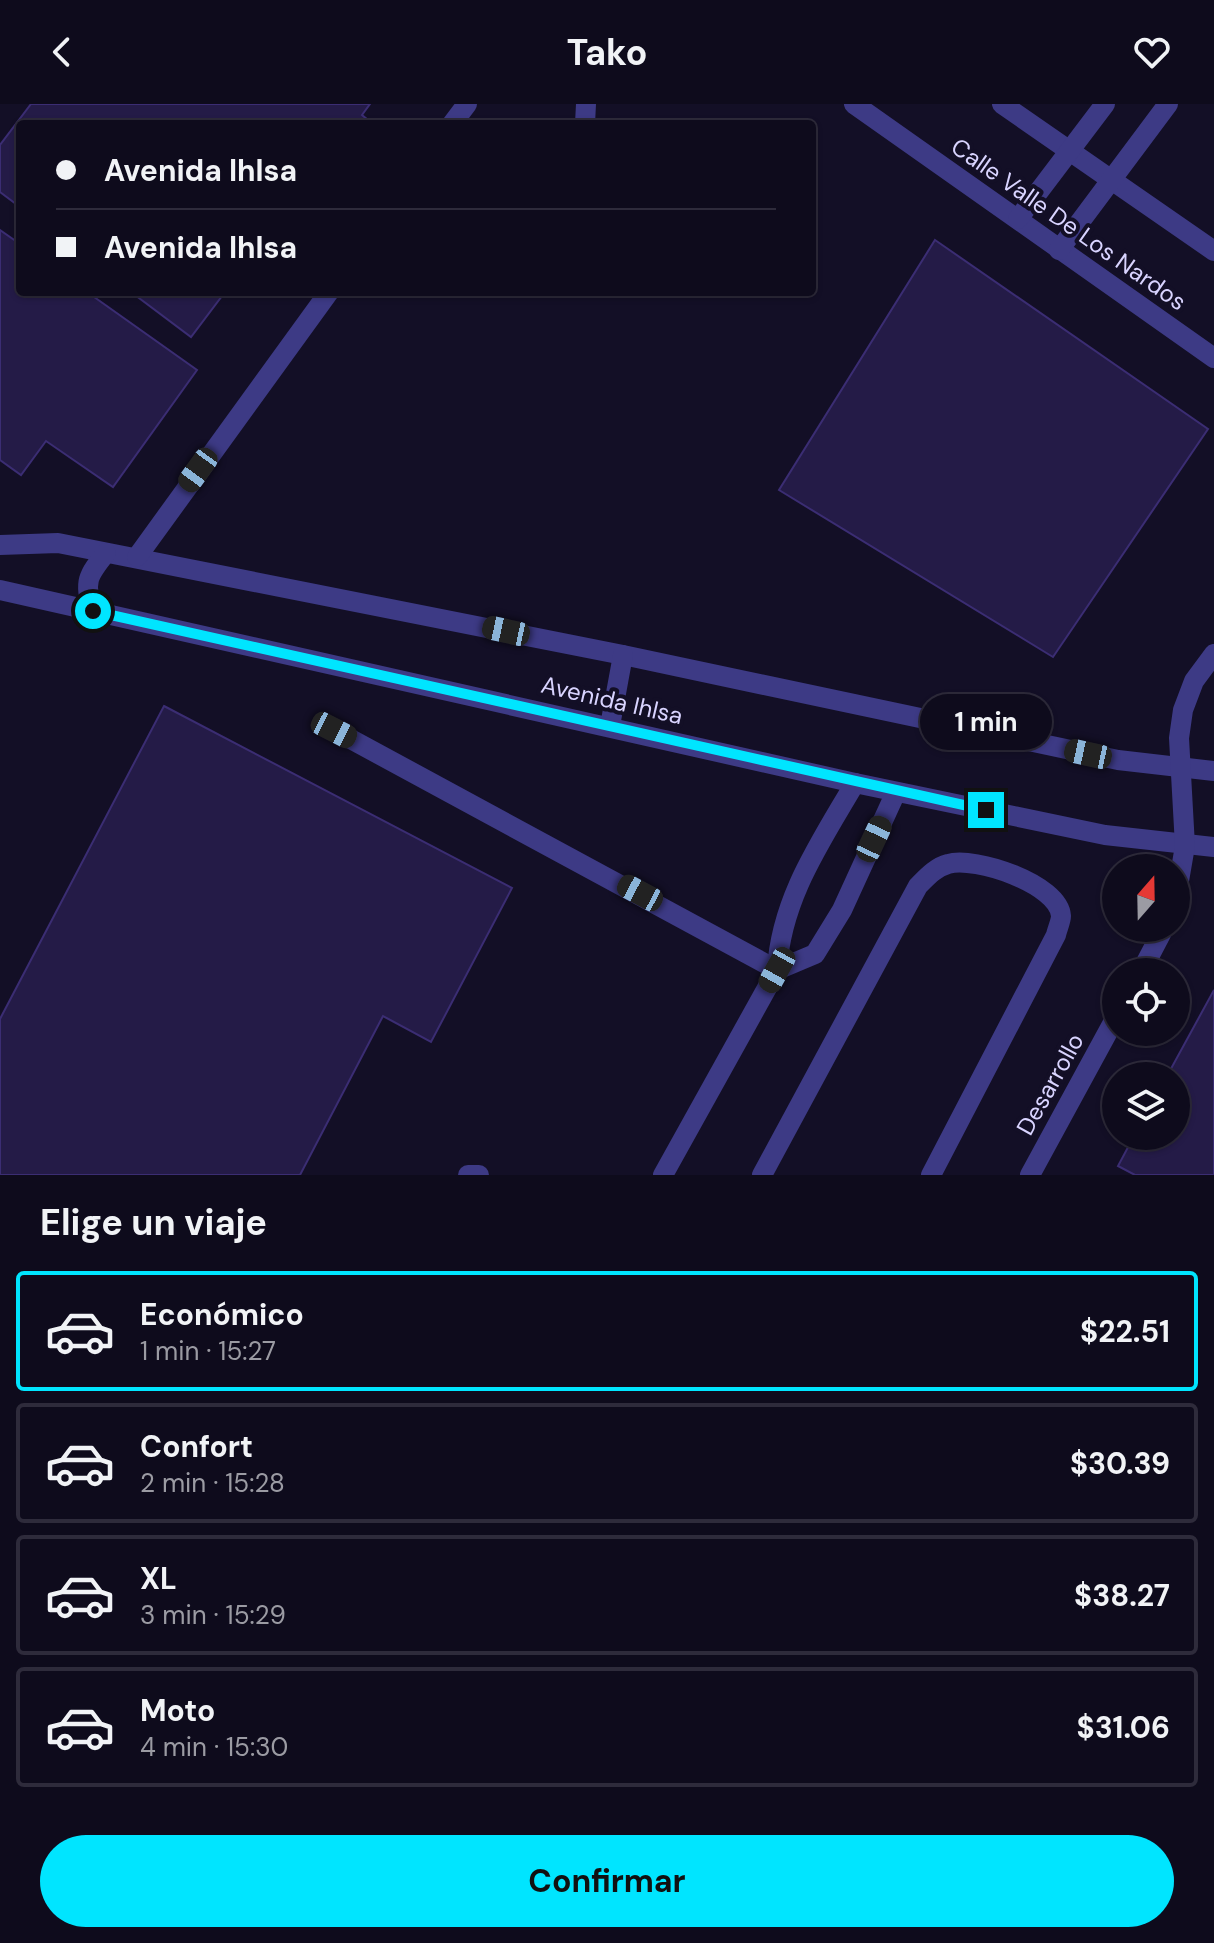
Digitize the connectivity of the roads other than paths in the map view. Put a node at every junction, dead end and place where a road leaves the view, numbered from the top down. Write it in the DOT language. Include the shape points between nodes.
graph roads {
  1 [pos="854,104"];
  2 [pos="1002,104"];
  3 [pos="1105,104"];
  4 [pos="1168,104"];
  5 [pos="1069,153"];
  6 [pos="1109,181"];
  7 [pos="1018,219"];
  8 [pos="1059,250"];
  9 [pos="1214,251"];
  10 [pos="326,296"];
  11 [pos="1214,358"];
  12 [pos="0,545"];
  13 [pos="106,553"];
  14 [pos="137,557"];
  15 [pos="0,590"];
  16 [pos="93,611"];
  17 [pos="1214,654"];
  18 [pos="623,655"];
  19 [pos="610,726"];
  20 [pos="334,730"];
  21 [pos="1180,768"];
  22 [pos="1214,771"];
  23 [pos="855,783"];
  24 [pos="896,792"];
  25 [pos="1185,846"];
  26 [pos="1214,847"];
  27 [pos="1184,854"];
  28 [pos="777,970"];
  29 [pos="1102,1043"];
  30 [pos="667,1174"];
  31 [pos="468,1175"];
  32 [pos="479,1175"];
  33 [pos="762,1175"];
  34 [pos="931,1175"];
  35 [pos="1030,1175"];
  1 -- 7 [label="street, Calle Valle De Los Nardos"];
  2 -- 5 [label="street"];
  3 -- 5 [label="street"];
  4 -- 6 [label="street"];
  5 -- 6 [label="street"];
  5 -- 7 [label="street"];
  6 -- 8 [label="street"];
  6 -- 9 [label="street"];
  7 -- 8 [label="street, Calle Valle De Los Nardos"];
  8 -- 11 [label="street, Calle Valle De Los Nardos"];
  10 -- 14 [label="street"];
  12 -- 13 [label="street, Avenida Ihlsa" via="58,543"];
  13 -- 14 [label="street, Avenida Ihlsa"];
  13 -- 16 [label="street" via="91,572 86,591"];
  14 -- 18 [label="street, Avenida Ihlsa"];
  15 -- 16 [label="street, Avenida Ihlsa"];
  16 -- 19 [label="street, Avenida Ihlsa"];
  17 -- 21 [label="street" via="1194,681 1183,710"];
  18 -- 19 [label="street"];
  18 -- 21 [label="street, Avenida Ihlsa" via="1118,760"];
  19 -- 23 [label="street, Avenida Ihlsa"];
  20 -- 28 [label="street"];
  21 -- 22 [label="street, Avenida Ihlsa"];
  21 -- 25 [label="street"];
  23 -- 24 [label="street, Avenida Ihlsa"];
  23 -- 28 [label="street" via="800,880 779,940"];
  24 -- 25 [label="street, Avenida Ihlsa"];
  24 -- 28 [label="street" via="842,910 815,954"];
  25 -- 26 [label="street, Avenida Ihlsa"];
  25 -- 27 [label="street"];
  28 -- 30 [label="street"];
  29 -- 35 [label="street, Desarrollo"];
  31 -- 32 [label="street"];
  33 -- 34 [label="street" via="918,886 951,863 975,863 1038,886 1055,899 1061,917"];
}
